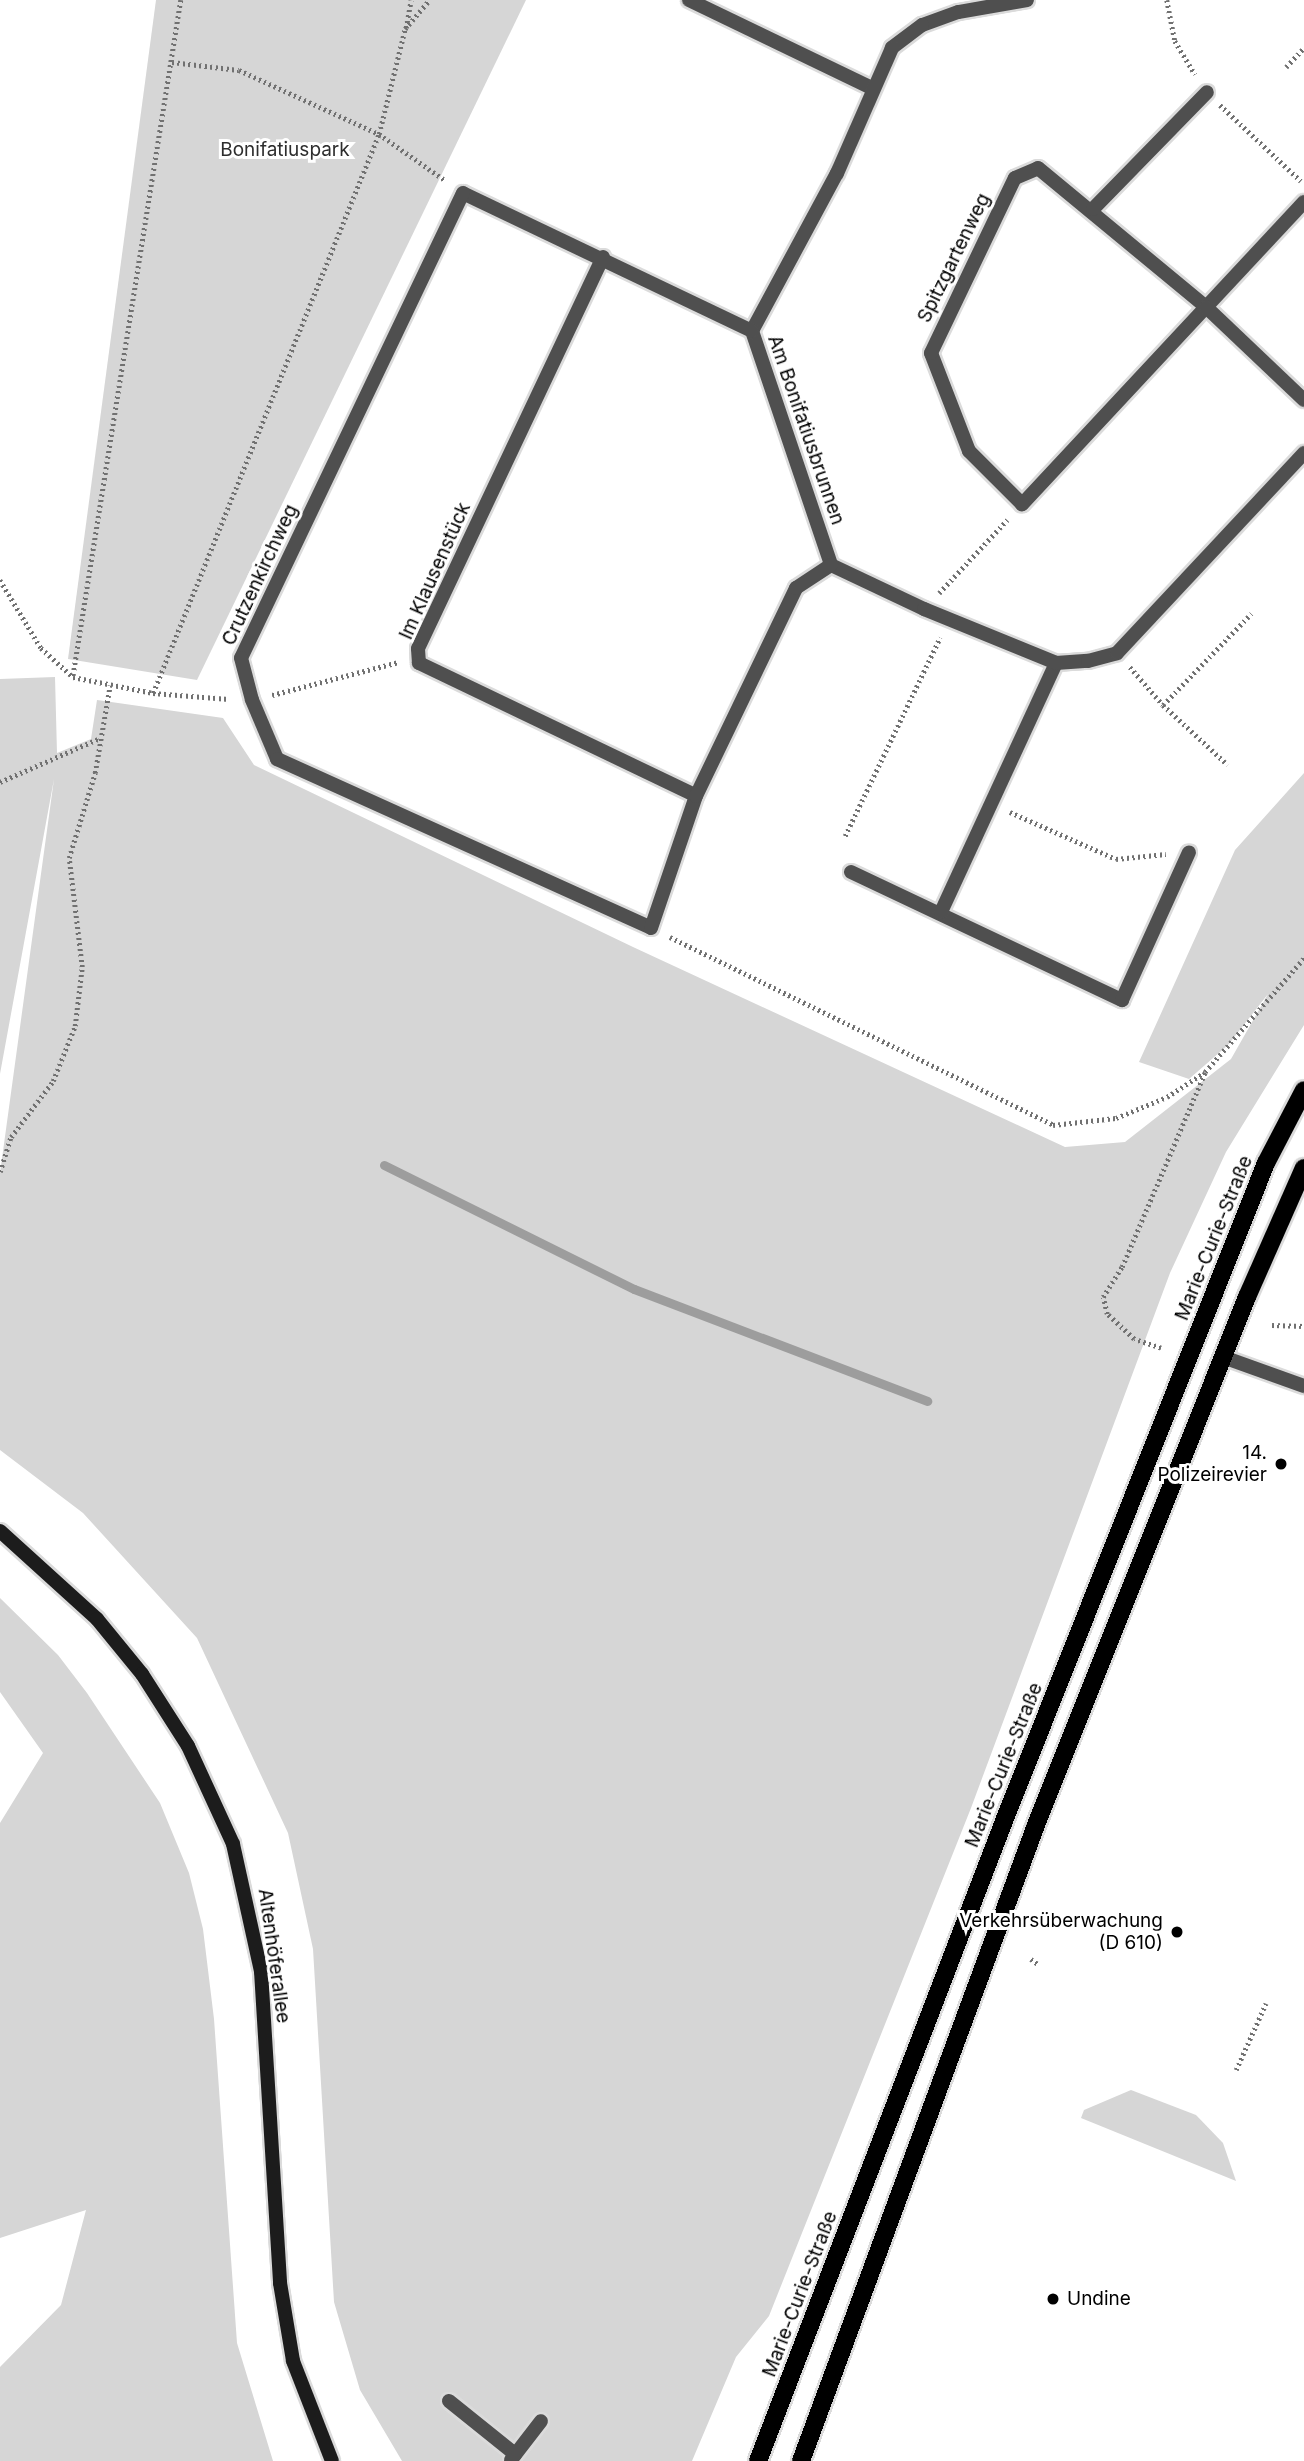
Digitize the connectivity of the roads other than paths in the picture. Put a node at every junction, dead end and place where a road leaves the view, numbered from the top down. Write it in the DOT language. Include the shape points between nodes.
graph roads {
  1 [pos="689,0"];
  2 [pos="1027,0"];
  3 [pos="957,6"];
  4 [pos="872,88"];
  5 [pos="1207,92"];
  6 [pos="1304,202"];
  7 [pos="1093,209"];
  8 [pos="603,257"];
  9 [pos="1206,307"];
  10 [pos="752,331"];
  11 [pos="1304,400"];
  12 [pos="1304,453"];
  13 [pos="831,565"];
  14 [pos="1056,663"];
  15 [pos="696,796"];
  16 [pos="1189,852"];
  17 [pos="851,872"];
  18 [pos="941,912"];
  19 [pos="1304,1090"];
  20 [pos="1304,1168"];
  21 [pos="1223,1357"];
  22 [pos="1304,1386"];
  23 [pos="0,1531"];
  24 [pos="449,2402"];
  25 [pos="541,2421"];
  26 [pos="513,2458"];
  27 [pos="332,2461"];
  28 [pos="758,2461"];
  29 [pos="801,2461"];
  1 -- 4 [label="street"];
  2 -- 3 [label="street, Am Bonifatiusbrunnen"];
  3 -- 4 [label="street, Am Bonifatiusbrunnen" via="892,48"];
  4 -- 10 [label="street, Am Bonifatiusbrunnen" via="837,173"];
  5 -- 7 [label="street"];
  6 -- 9 [label="street"];
  7 -- 9 [label="street, Spitzgartenweg"];
  7 -- 9 [label="street, Spitzgartenweg" via="1038,168 1015,178 931,353 969,451 1022,504"];
  8 -- 10 [label="street"];
  8 -- 15 [label="street, Im Klausenstück" via="418,649 419,663"];
  8 -- 15 [label="street, Crutzenkirchweg" via="463,193 241,658 252,700 277,759 651,928"];
  9 -- 11 [label="street, Spitzgartenweg"];
  10 -- 13 [label="street, Am Bonifatiusbrunnen"];
  12 -- 14 [label="street" via="1117,653 1088,662"];
  13 -- 14 [label="street"];
  13 -- 15 [label="street" via="796,588"];
  14 -- 18 [label="street"];
  16 -- 18 [label="street" via="1122,1000"];
  17 -- 18 [label="street"];
  19 -- 28 [label="main road, Marie-Curie-Straße" via="1266,1163 1235,1240 999,1834"];
  20 -- 21 [label="main road"];
  21 -- 22 [label="street"];
  21 -- 29 [label="main road" via="1036,1825"];
  23 -- 27 [label="street, Altenhöferallee" via="97,1619 142,1674 188,1746 233,1844 261,1971 280,2283 293,2361"];
  24 -- 26 [label="street"];
  25 -- 26 [label="street"];
}
